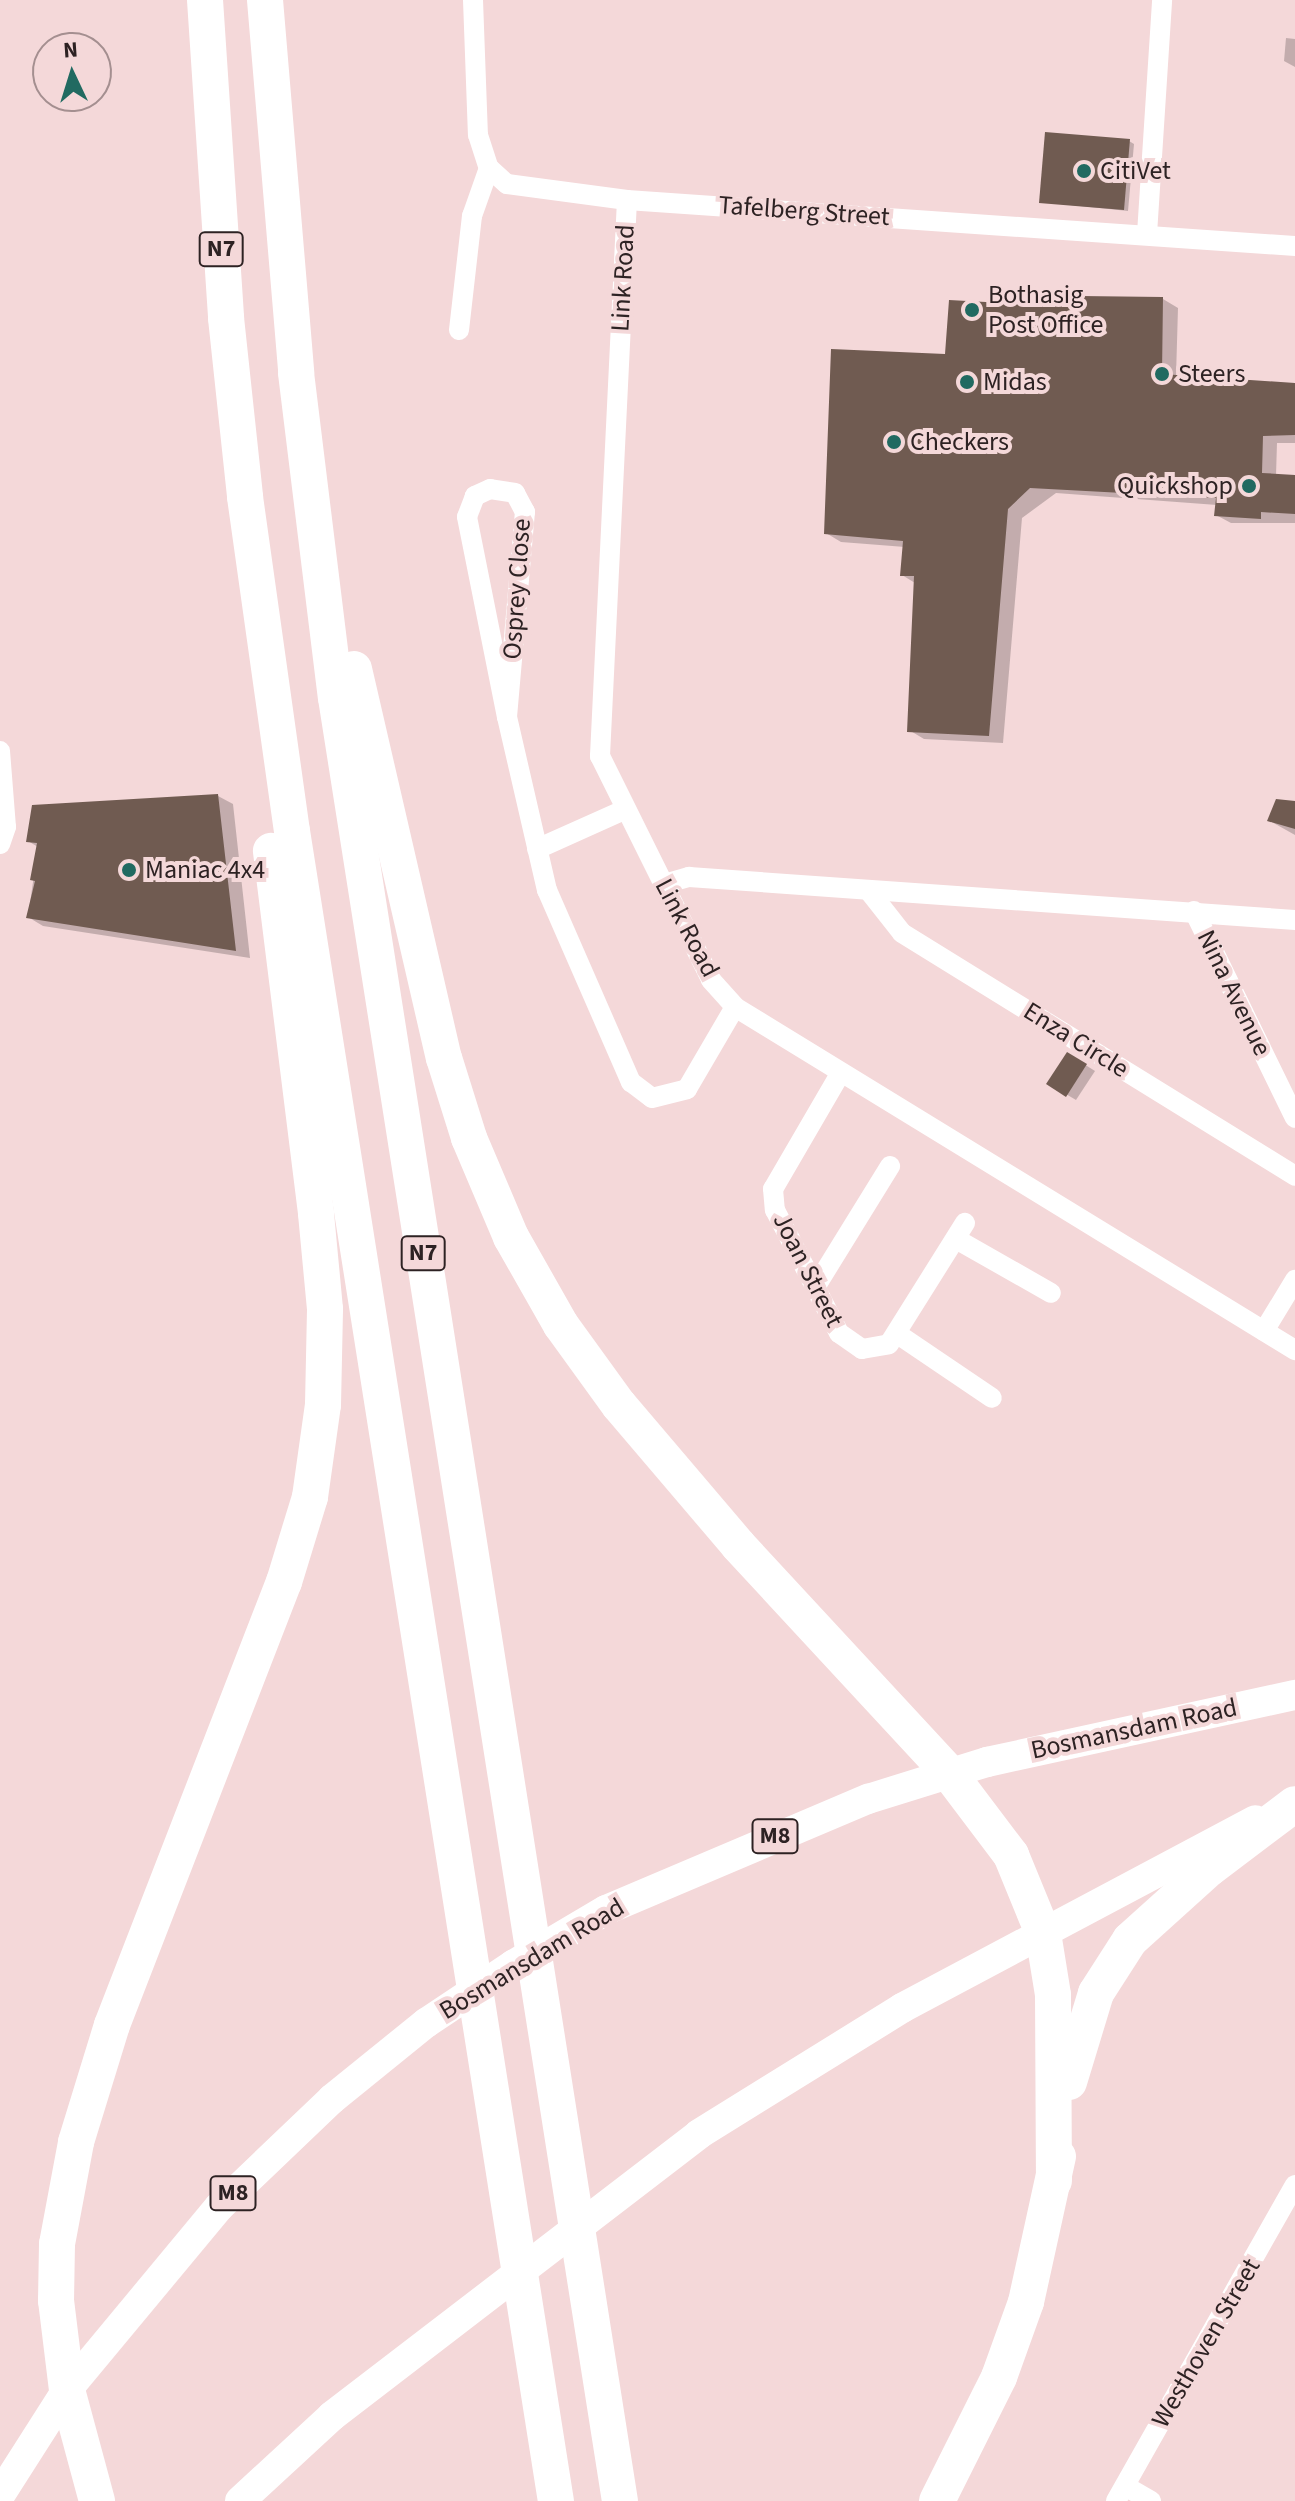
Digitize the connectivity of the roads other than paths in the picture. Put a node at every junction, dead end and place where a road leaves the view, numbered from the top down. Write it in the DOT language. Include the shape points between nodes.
graph roads {
  1 [pos="205,0"];
  2 [pos="265,0"];
  3 [pos="473,0"];
  4 [pos="1162,0"];
  5 [pos="489,168"];
  6 [pos="627,200"];
  7 [pos="1147,234"];
  8 [pos="1295,246"];
  9 [pos="459,330"];
  10 [pos="245,497"];
  11 [pos="317,546"];
  12 [pos="507,717"];
  13 [pos="0,751"];
  14 [pos="624,810"];
  15 [pos="0,844"];
  16 [pos="537,849"];
  17 [pos="664,884"];
  18 [pos="869,891"];
  19 [pos="1194,911"];
  20 [pos="1295,920"];
  21 [pos="735,1007"];
  22 [pos="840,1074"];
  23 [pos="1295,1118"];
  24 [pos="890,1166"];
  25 [pos="1295,1176"];
  26 [pos="1295,1280"];
  27 [pos="816,1286"];
  28 [pos="1051,1293"];
  29 [pos="1264,1331"];
  30 [pos="899,1335"];
  31 [pos="1295,1350"];
  32 [pos="992,1398"];
  33 [pos="1295,1695"];
  34 [pos="949,1773"];
  35 [pos="1295,1801"];
  36 [pos="1043,1933"];
  37 [pos="1054,2181"];
  38 [pos="1295,2185"];
  39 [pos="67,2390"];
  40 [pos="1120,2494"];
  41 [pos="0,2495"];
  42 [pos="97,2501"];
  43 [pos="240,2501"];
  44 [pos="556,2501"];
  45 [pos="620,2501"];
  46 [pos="937,2501"];
  47 [pos="1151,2501"];
  1 -- 10 [label="highway, N7" via="226,318"];
  2 -- 11 [label="highway, N7" via="289,298"];
  3 -- 5 [label="street" via="478,135"];
  4 -- 7 [label="street"];
  5 -- 6 [label="street, Tafelberg Street" via="507,184"];
  5 -- 9 [label="street" via="472,216"];
  6 -- 7 [label="street, Tafelberg Street"];
  6 -- 14 [label="street, Link Road" via="599,746 603,768"];
  7 -- 8 [label="street, Tafelberg Street"];
  10 -- 39 [label="highway" via="234,540 316,1213 325,1309 323,1405 310,1497 284,1582 112,2025 76,2142 57,2244 56,2301"];
  10 -- 44 [label="highway, N7" via="292,831"];
  11 -- 34 [label="highway" via="336,588 444,1058 469,1138 511,1237 561,1325 619,1405 718,1523"];
  11 -- 45 [label="highway, N7" via="354,819"];
  12 -- 12 [label="street, Osprey Close" via="467,517 467,506 490,489 515,493 525,512"];
  12 -- 16 [label="street, Osprey Close"];
  13 -- 15 [label="street" via="6,827"];
  14 -- 16 [label="street"];
  14 -- 17 [label="street, Link Road"];
  16 -- 21 [label="street, Osprey Close" via="547,890 631,1082 641,1093 667,1098 687,1089"];
  17 -- 18 [label="street" via="689,877"];
  17 -- 21 [label="street, Link Road" via="711,980"];
  18 -- 19 [label="street"];
  18 -- 25 [label="street, Enza Circle" via="902,933"];
  19 -- 20 [label="street"];
  19 -- 23 [label="street, Nina Avenue"];
  21 -- 22 [label="street, Link Road"];
  22 -- 27 [label="street, Joan Street" via="773,1189 775,1210"];
  22 -- 29 [label="street, Link Road"];
  24 -- 27 [label="street"];
  26 -- 29 [label="street"];
  27 -- 30 [label="street, Joan Street" via="839,1333 853,1346 882,1348"];
  28 -- 30 [label="street" via="960,1231"];
  29 -- 31 [label="street, Link Road"];
  30 -- 32 [label="street"];
  33 -- 34 [label="main road, Bosmansdam Road / M8"];
  34 -- 36 [label="highway" via="1011,1855"];
  34 -- 39 [label="main road, Bosmansdam Road / M8" via="868,1799 606,1910 426,2023 332,2099 229,2197"];
  35 -- 36 [label="main road"];
  35 -- 37 [label="highway" via="1155,1915 1114,1963 1083,2027"];
  36 -- 37 [label="highway" via="1057,2055"];
  36 -- 43 [label="main road" via="792,2074 630,2185 332,2416"];
  37 -- 46 [label="highway" via="1038,2259 999,2377"];
  38 -- 40 [label="street, Westhoven Street"];
  39 -- 41 [label="main road, Bosmansdam Road / M8"];
  39 -- 42 [label="highway"];
  40 -- 47 [label="street"];
}
